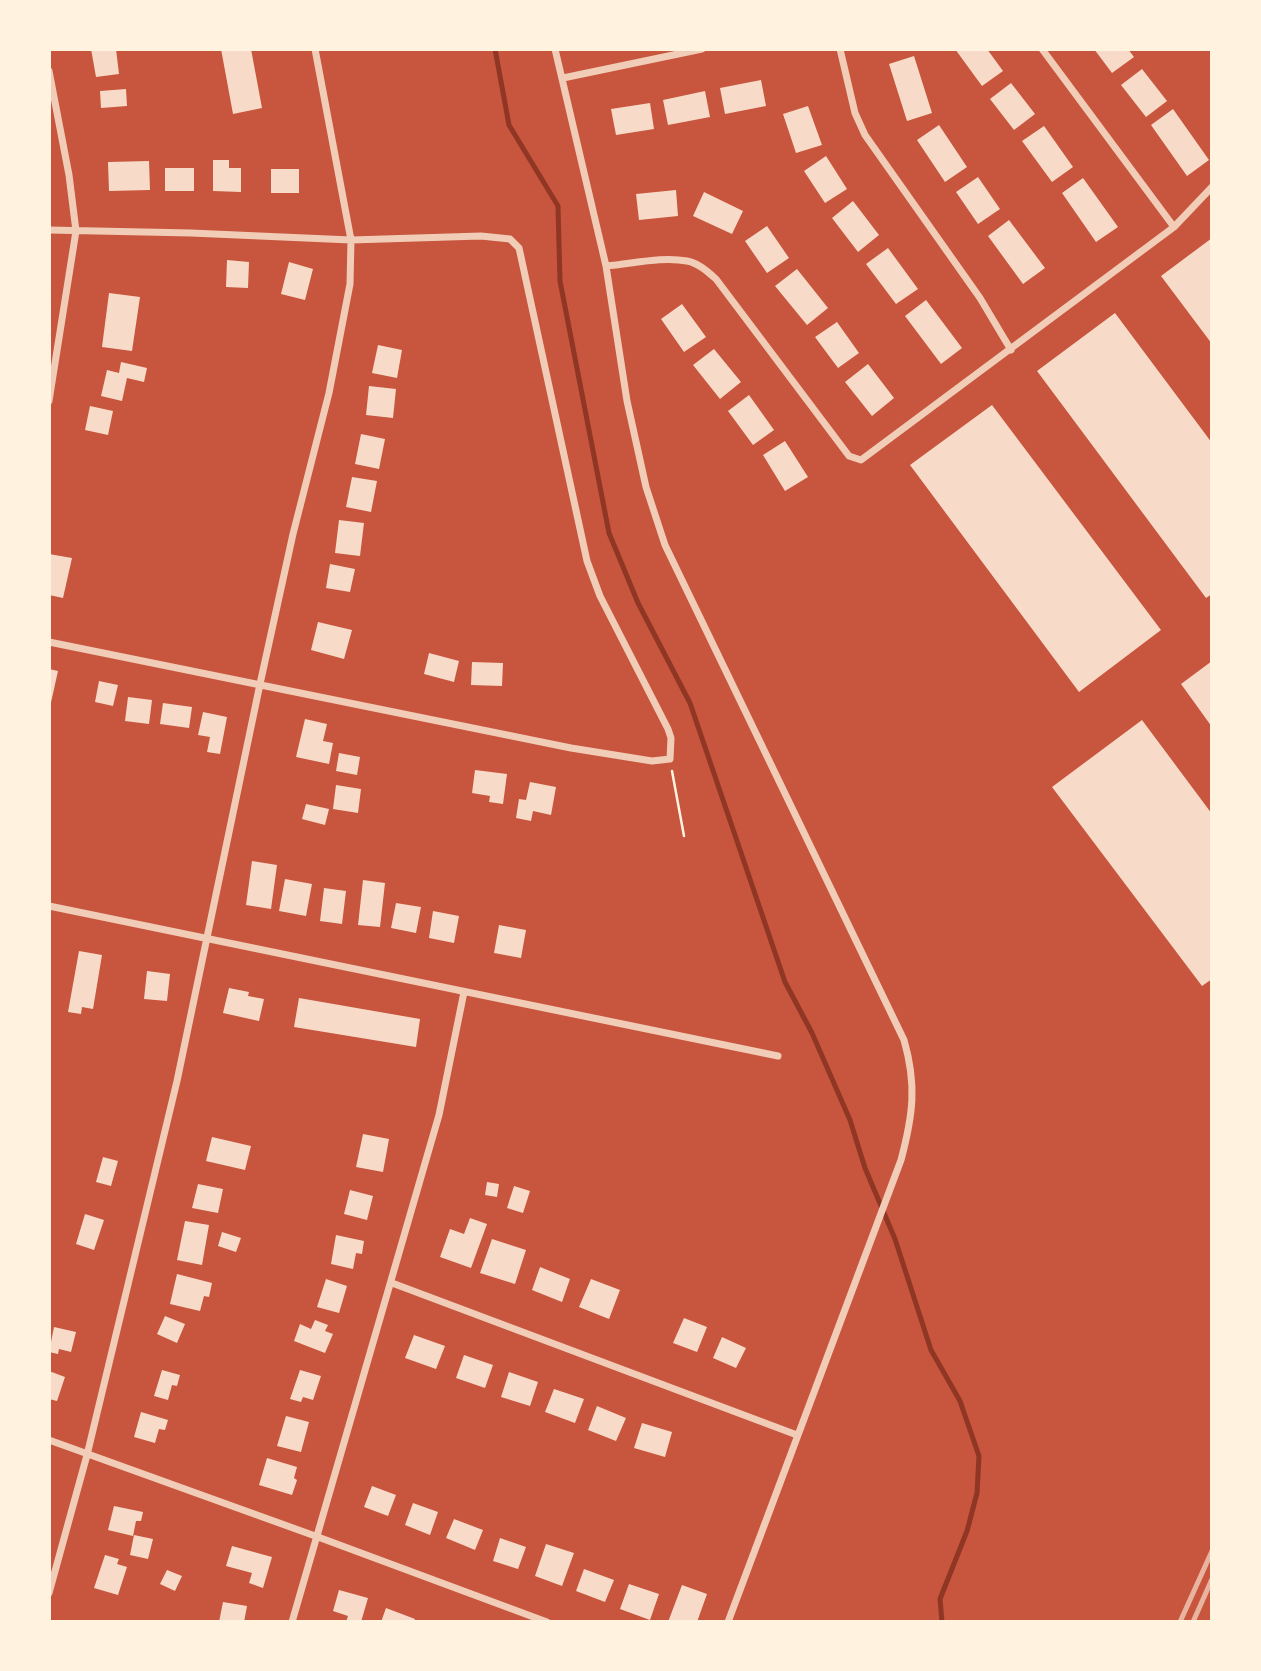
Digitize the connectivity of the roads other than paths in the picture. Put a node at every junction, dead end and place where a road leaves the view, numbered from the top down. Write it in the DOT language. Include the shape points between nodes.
graph roads {
  1 [pos="315,49"];
  2 [pos="555,49"];
  3 [pos="702,49"];
  4 [pos="840,49"];
  5 [pos="1042,49"];
  6 [pos="49,71"];
  7 [pos="563,78"];
  8 [pos="1212,187"];
  9 [pos="1174,227"];
  10 [pos="49,230"];
  11 [pos="76,231"];
  12 [pos="351,240"];
  13 [pos="606,266"];
  14 [pos="1011,350"];
  15 [pos="49,401"];
  16 [pos="49,642"];
  17 [pos="260,684"];
  18 [pos="49,906"];
  19 [pos="206,938"];
  20 [pos="464,992"];
  21 [pos="778,1056"];
  22 [pos="392,1283"];
  23 [pos="797,1435"];
  24 [pos="49,1440"];
  25 [pos="87,1455"];
  26 [pos="318,1536"];
  27 [pos="49,1593"];
  28 [pos="292,1622"];
  29 [pos="547,1622"];
  30 [pos="728,1622"];
  1 -- 12 [label="street"];
  2 -- 7 [label="street"];
  3 -- 7 [label="street"];
  4 -- 14 [label="street" via="865,135 980,298"];
  5 -- 9 [label="street"];
  6 -- 11 [label="street"];
  7 -- 13 [label="street"];
  8 -- 9 [label="street"];
  9 -- 14 [label="street"];
  10 -- 11 [label="street"];
  11 -- 12 [label="street"];
  11 -- 15 [label="street"];
  12 -- 17 [label="street" via="350,284 329,393"];
  12 -- 17 [label="street" via="481,236 510,239 519,248 587,561 668,729 670,759 652,761 571,748"];
  13 -- 14 [label="street" via="670,260 702,267 716,279 849,456 861,460"];
  13 -- 23 [label="street" via="627,401 646,487 665,545 909,1057 911,1122 901,1160"];
  16 -- 17 [label="street"];
  17 -- 19 [label="street"];
  18 -- 19 [label="street"];
  19 -- 20 [label="street"];
  19 -- 25 [label="street" via="177,1081"];
  20 -- 21 [label="street"];
  20 -- 22 [label="street" via="439,1115"];
  22 -- 23 [label="street"];
  22 -- 26 [label="street"];
  23 -- 30 [label="street"];
  24 -- 25 [label="street"];
  25 -- 26 [label="street"];
  25 -- 27 [label="street"];
  26 -- 28 [label="street"];
  26 -- 29 [label="street"];
}
